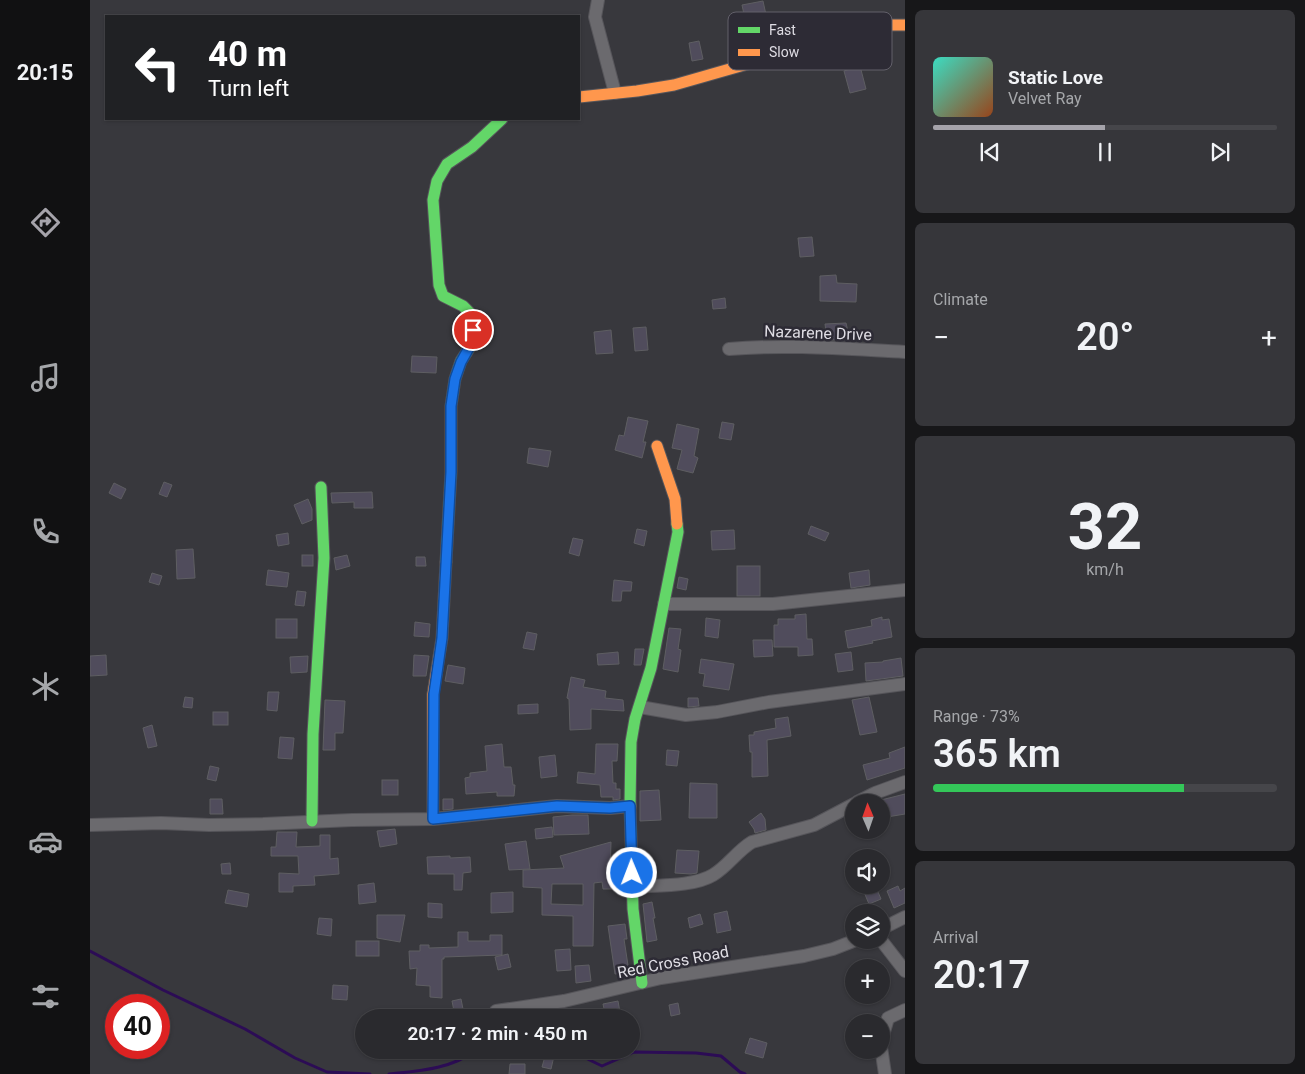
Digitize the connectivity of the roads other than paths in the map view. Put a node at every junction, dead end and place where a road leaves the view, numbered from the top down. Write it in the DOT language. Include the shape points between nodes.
graph roads {
  1 [pos="598,0"];
  2 [pos="892,24"];
  3 [pos="905,25"];
  4 [pos="728,70"];
  5 [pos="615,93"];
  6 [pos="580,97"];
  7 [pos="501,120"];
  8 [pos="729,349"];
  9 [pos="905,352"];
  10 [pos="657,446"];
  11 [pos="321,488"];
  12 [pos="905,590"];
  13 [pos="664,604"];
  14 [pos="905,684"];
  15 [pos="640,708"];
  16 [pos="905,782"];
  17 [pos="873,794"];
  18 [pos="630,806"];
  19 [pos="845,808"];
  20 [pos="433,819"];
  21 [pos="312,821"];
  22 [pos="90,825"];
  23 [pos="633,887"];
  24 [pos="905,917"];
  25 [pos="890,924"];
  26 [pos="845,944"];
  27 [pos="888,949"];
  28 [pos="905,971"];
  29 [pos="642,983"];
  30 [pos="510,1009"];
  31 [pos="905,1010"];
  32 [pos="890,1017"];
  33 [pos="883,1059"];
  34 [pos="885,1074"];
  1 -- 5 [label="street" via="595,17"];
  2 -- 3 [label="street"];
  4 -- 5 [label="street" via="674,86"];
  5 -- 6 [label="street"];
  7 -- 20 [label="street" via="472,147 447,164 437,181 433,200 439,284 443,296 463,306 472,315 473,330 470,346 455,379 451,406 451,472 442,638 434,694"];
  8 -- 9 [label="street, Nazarene Drive" via="804,347"];
  10 -- 13 [label="street" via="675,499 678,532"];
  11 -- 21 [label="street" via="324,558 314,696"];
  12 -- 13 [label="street" via="773,604"];
  13 -- 15 [label="street"];
  14 -- 15 [label="street" via="686,715"];
  15 -- 18 [label="street" via="631,742"];
  16 -- 17 [label="street"];
  18 -- 20 [label="street" via="557,806"];
  18 -- 23 [label="street"];
  19 -- 23 [label="street" via="814,824 752,842 702,880"];
  20 -- 21 [label="street"];
  21 -- 22 [label="street"];
  23 -- 29 [label="street"];
  24 -- 25 [label="street"];
  26 -- 29 [label="street, Red Cross Road" via="804,956"];
  27 -- 28 [label="street"];
  29 -- 30 [label="street, Red Cross Road" via="564,1001"];
  31 -- 32 [label="street"];
  33 -- 34 [label="street"];
}
